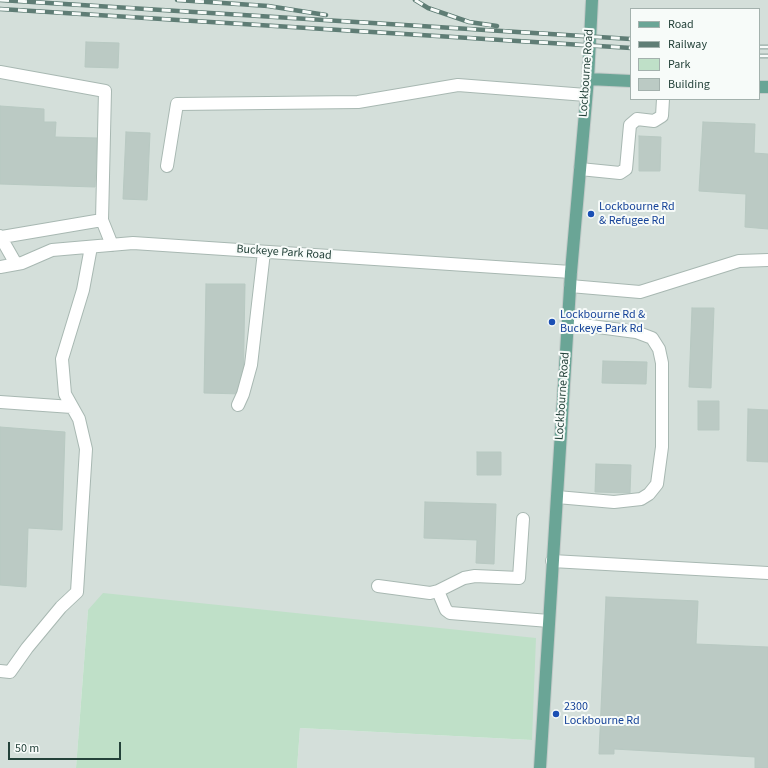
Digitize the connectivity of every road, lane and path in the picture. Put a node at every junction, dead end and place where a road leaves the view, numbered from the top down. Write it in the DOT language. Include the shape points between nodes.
graph roads {
  1 [pos="592,0"];
  2 [pos="0,72"];
  3 [pos="588,79"];
  4 [pos="630,81"];
  5 [pos="586,95"];
  6 [pos="663,100"];
  7 [pos="167,166"];
  8 [pos="580,169"];
  9 [pos="102,220"];
  10 [pos="1,236"];
  11 [pos="112,245"];
  12 [pos="91,247"];
  13 [pos="264,252"];
  14 [pos="768,260"];
  15 [pos="16,264"];
  16 [pos="0,267"];
  17 [pos="571,272"];
  18 [pos="570,286"];
  19 [pos="568,323"];
  20 [pos="0,402"];
  21 [pos="238,405"];
  22 [pos="72,407"];
  23 [pos="556,497"];
  24 [pos="523,518"];
  25 [pos="552,561"];
  26 [pos="768,573"];
  27 [pos="378,586"];
  28 [pos="438,591"];
  29 [pos="549,621"];
  30 [pos="0,671"];
  31 [pos="540,768"];
  1 -- 3 [label="main road, Lockbourne Road"];
  2 -- 9 [label="street" via="105,91"];
  3 -- 4 [label="main road"];
  3 -- 5 [label="main road, Lockbourne Road"];
  5 -- 7 [label="street" via="458,85 358,102 177,104"];
  5 -- 8 [label="main road, Lockbourne Road"];
  6 -- 8 [label="street" via="662,116 654,121 637,119 630,125 626,169 620,173"];
  8 -- 17 [label="main road, Lockbourne Road"];
  9 -- 10 [label="street"];
  9 -- 11 [label="street"];
  10 -- 15 [label="street"];
  11 -- 12 [label="street, Buckeye Park Road"];
  11 -- 13 [label="street, Buckeye Park Road" via="133,243"];
  12 -- 15 [label="street, Buckeye Park Road" via="52,250"];
  12 -- 22 [label="street" via="83,290 62,359 65,394"];
  13 -- 17 [label="street, Buckeye Park Road"];
  13 -- 21 [label="street" via="251,366"];
  14 -- 18 [label="street" via="740,261 640,292"];
  15 -- 16 [label="street, Buckeye Park Road"];
  17 -- 18 [label="main road, Lockbourne Road"];
  18 -- 19 [label="main road, Lockbourne Road"];
  19 -- 23 [label="main road, Lockbourne Road"];
  19 -- 23 [label="street" via="636,332 652,338 662,363 662,447 657,484 641,499 614,502"];
  20 -- 22 [label="street"];
  22 -- 30 [label="street" via="79,419 86,448 77,592 47,624 10,672"];
  23 -- 25 [label="main road, Lockbourne Road"];
  24 -- 28 [label="street" via="519,578 475,576 464,578"];
  25 -- 26 [label="street"];
  25 -- 29 [label="main road, Lockbourne Road"];
  27 -- 28 [label="street"];
  28 -- 29 [label="street" via="446,610 450,613"];
  29 -- 31 [label="main road, Lockbourne Road"];
}
